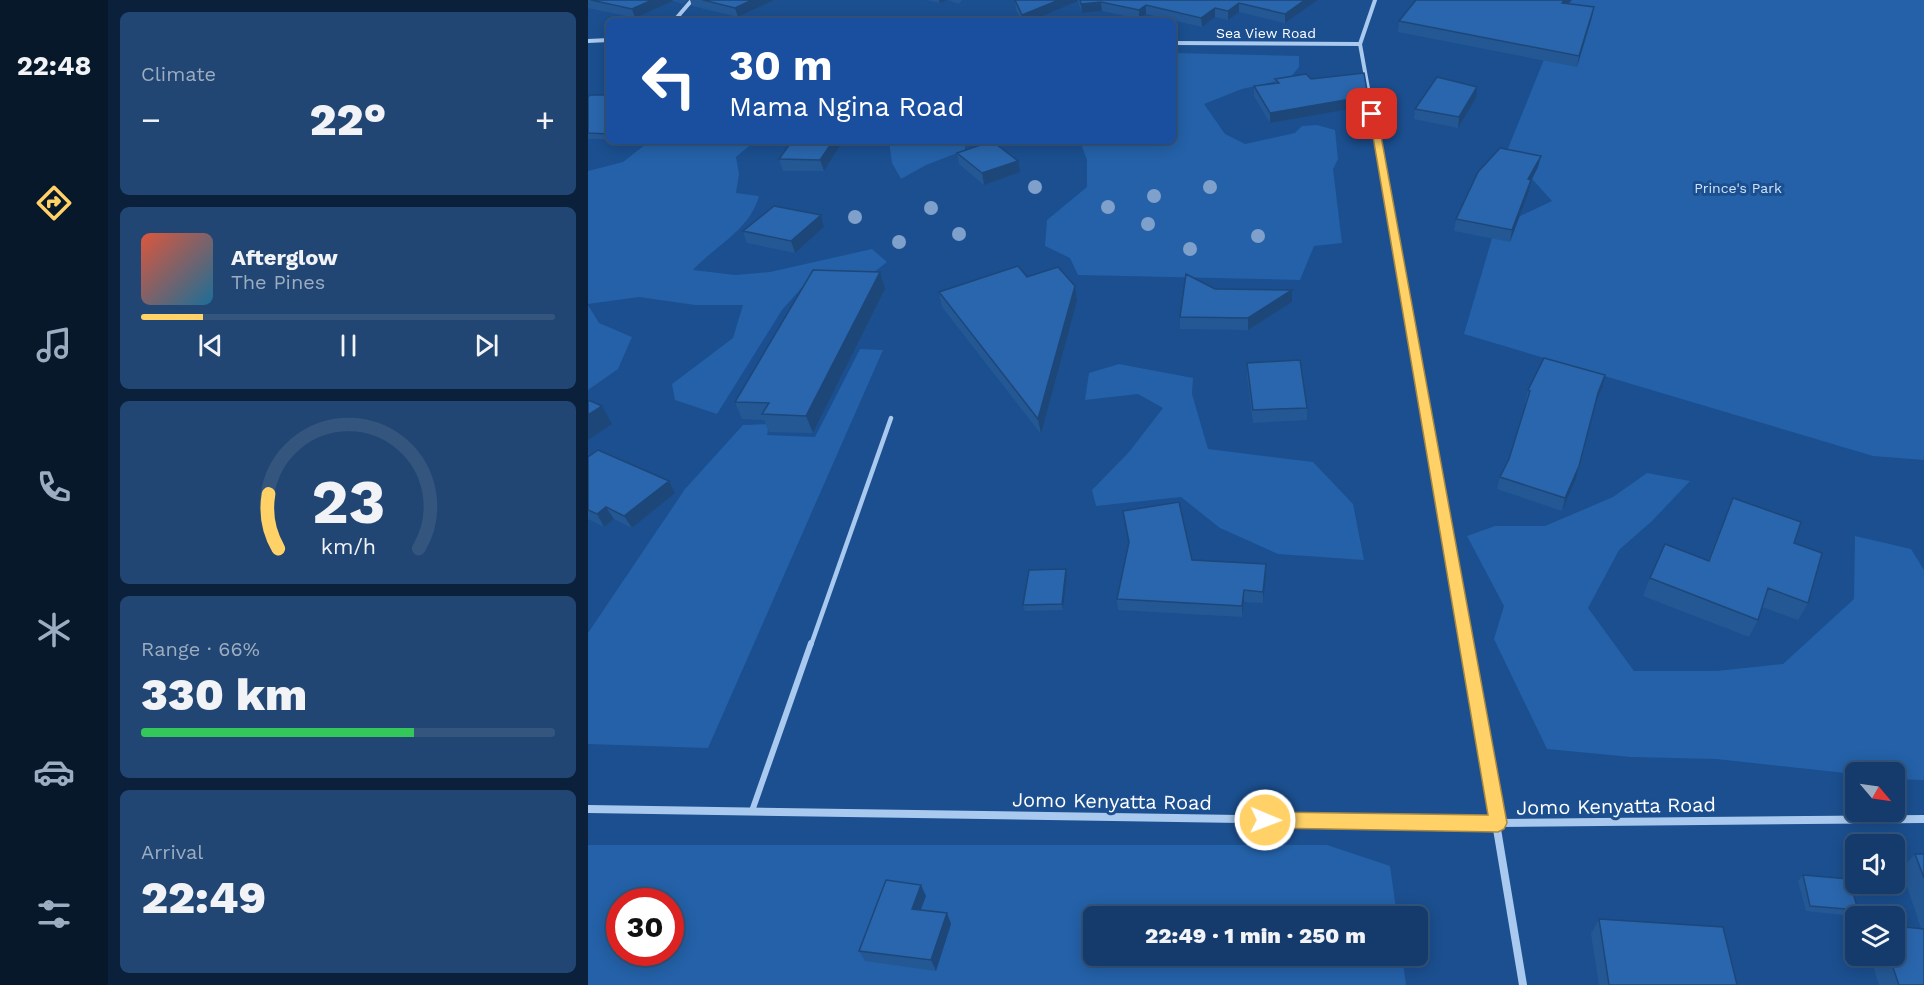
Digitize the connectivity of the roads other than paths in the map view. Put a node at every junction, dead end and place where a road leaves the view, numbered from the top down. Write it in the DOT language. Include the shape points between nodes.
graph roads {
  1 [pos="692,0"];
  2 [pos="1375,0"];
  3 [pos="677,18"];
  4 [pos="606,40"];
  5 [pos="588,41"];
  6 [pos="1176,43"];
  7 [pos="1360,44"];
  8 [pos="891,418"];
  9 [pos="588,809"];
  10 [pos="752,812"];
  11 [pos="1924,819"];
  12 [pos="1498,823"];
  13 [pos="1523,985"];
  1 -- 3 [label="street"];
  2 -- 7 [label="street"];
  4 -- 5 [label="street"];
  6 -- 7 [label="street, Sea View Road"];
  7 -- 12 [label="street"];
  8 -- 10 [label="lane"];
  9 -- 10 [label="street, Jomo Kenyatta Road"];
  10 -- 12 [label="street, Jomo Kenyatta Road"];
  11 -- 12 [label="street, Jomo Kenyatta Road"];
  12 -- 13 [label="street"];
}
